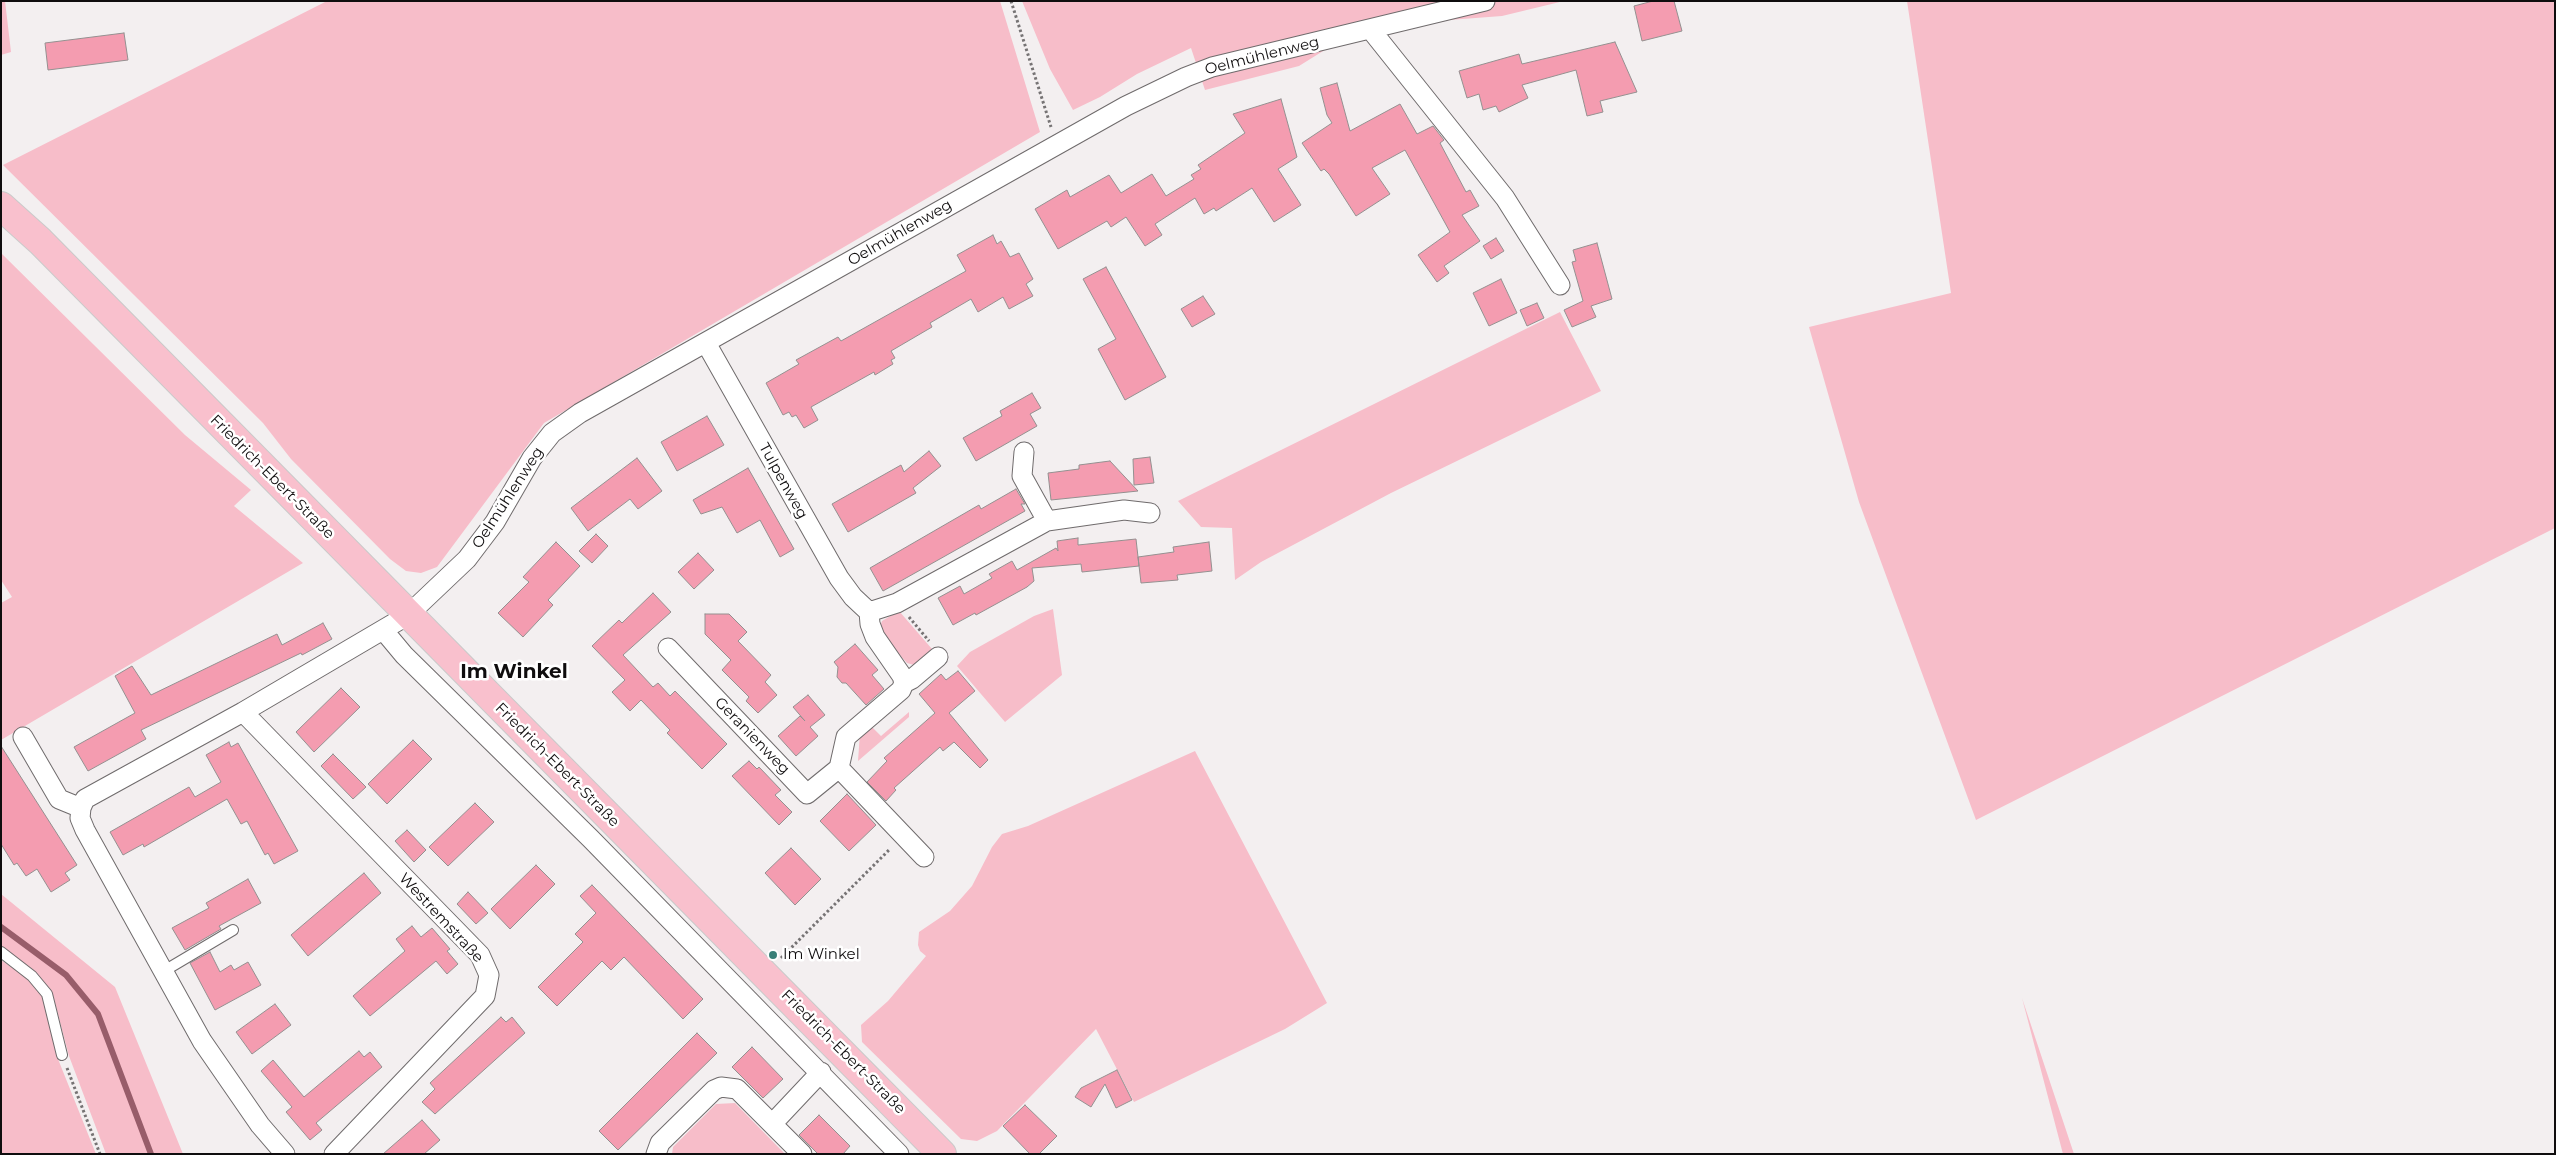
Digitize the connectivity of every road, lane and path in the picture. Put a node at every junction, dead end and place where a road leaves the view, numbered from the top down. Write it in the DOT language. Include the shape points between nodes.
graph roads {
  1 [pos="1011,1"];
  2 [pos="1485,1"];
  3 [pos="1371,30"];
  4 [pos="1055,146"];
  5 [pos="1,206"];
  6 [pos="1560,285"];
  7 [pos="706,343"];
  8 [pos="1024,452"];
  9 [pos="1150,513"];
  10 [pos="1047,521"];
  11 [pos="897,603"];
  12 [pos="869,612"];
  13 [pos="408,615"];
  14 [pos="384,631"];
  15 [pos="668,648"];
  16 [pos="938,657"];
  17 [pos="902,686"];
  18 [pos="243,712"];
  19 [pos="23,737"];
  20 [pos="839,768"];
  21 [pos="80,808"];
  22 [pos="903,836"];
  23 [pos="924,857"];
  24 [pos="233,930"];
  25 [pos="1,952"];
  26 [pos="779,960"];
  27 [pos="164,971"];
  28 [pos="62,1056"];
  29 [pos="821,1072"];
  30 [pos="773,1123"];
  31 [pos="100,1154"];
  32 [pos="285,1154"];
  33 [pos="334,1154"];
  34 [pos="656,1154"];
  35 [pos="802,1154"];
  36 [pos="899,1154"];
  37 [pos="942,1154"];
  1 -- 4 [label="path"];
  2 -- 3 [label="street, Oelmühlenweg"];
  3 -- 4 [label="street, Oelmühlenweg" via="1205,69 1126,106"];
  3 -- 6 [label="street" via="1505,198"];
  4 -- 7 [label="street, Oelmühlenweg"];
  5 -- 13 [label="main road, Friedrich-Ebert-Straße" via="47,248"];
  7 -- 12 [label="street, Tulpenweg" via="839,578"];
  7 -- 13 [label="street, Oelmühlenweg" via="580,413 552,433 532,458 495,522 467,559"];
  8 -- 10 [label="street" via="1022,476"];
  9 -- 10 [label="street" via="1124,510"];
  10 -- 11 [label="street"];
  11 -- 12 [label="street"];
  11 -- 16 [label="path" via="937,651"];
  12 -- 17 [label="street" via="875,638 902,676"];
  13 -- 14 [label="street"];
  13 -- 37 [label="main road, Friedrich-Ebert-Straße"];
  14 -- 18 [label="street"];
  14 -- 29 [label="street, Friedrich-Ebert-Straße" via="404,655 591,838"];
  15 -- 20 [label="street, Geranienweg" via="807,794"];
  16 -- 17 [label="street"];
  17 -- 20 [label="street" via="846,737"];
  18 -- 21 [label="street" via="93,794"];
  18 -- 33 [label="street, Westremstraße" via="480,955 488,975 484,996"];
  19 -- 21 [label="street" via="59,799"];
  20 -- 22 [label="street"];
  21 -- 27 [label="street" via="85,830"];
  22 -- 23 [label="street"];
  22 -- 26 [label="path"];
  24 -- 27 [label="lane"];
  25 -- 28 [label="lane" via="32,976 48,994"];
  27 -- 32 [label="street" via="202,1041 260,1125"];
  28 -- 31 [label="path"];
  29 -- 30 [label="street"];
  29 -- 36 [label="street, Friedrich-Ebert-Straße"];
  30 -- 34 [label="street" via="737,1089 721,1087 714,1090 660,1143"];
  30 -- 35 [label="street"];
}
